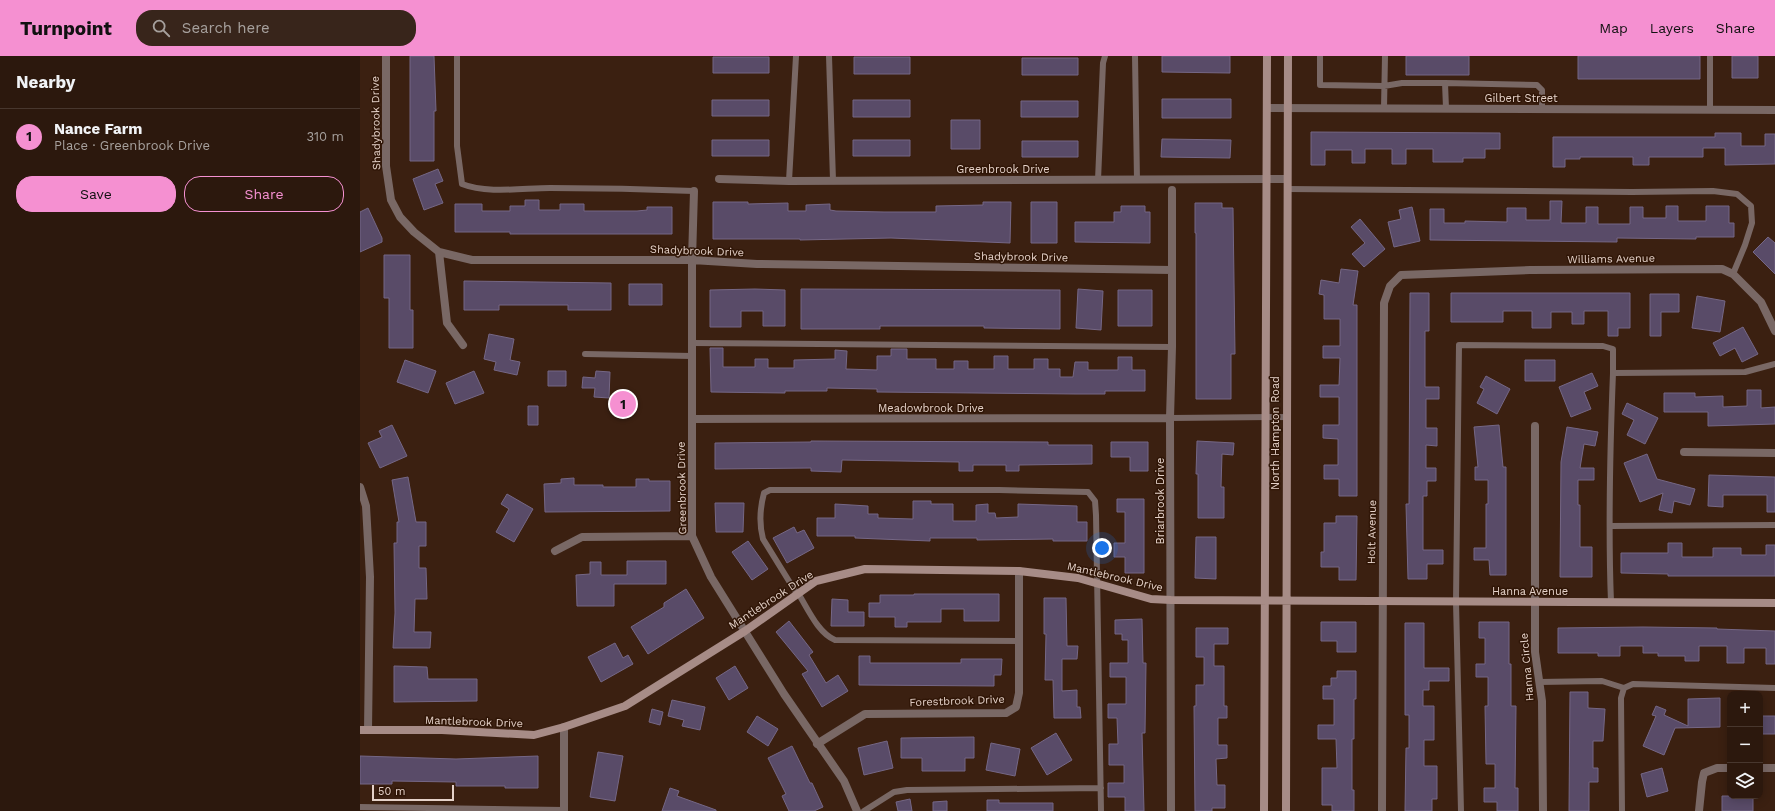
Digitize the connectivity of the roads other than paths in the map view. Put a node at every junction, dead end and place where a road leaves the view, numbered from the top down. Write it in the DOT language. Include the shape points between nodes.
graph roads {
  1 [pos="386,56"];
  2 [pos="457,56"];
  3 [pos="796,56"];
  4 [pos="829,56"];
  5 [pos="1105,56"];
  6 [pos="1135,56"];
  7 [pos="1267,56"];
  8 [pos="1288,56"];
  9 [pos="1320,56"];
  10 [pos="1385,56"];
  11 [pos="1710,56"];
  12 [pos="1445,83"];
  13 [pos="1384,86"];
  14 [pos="1267,108"];
  15 [pos="1288,108"];
  16 [pos="1384,108"];
  17 [pos="1446,108"];
  18 [pos="1542,109"];
  19 [pos="1710,109"];
  20 [pos="1775,110"];
  21 [pos="719,179"];
  22 [pos="1287,179"];
  23 [pos="833,180"];
  24 [pos="1098,180"];
  25 [pos="1137,180"];
  26 [pos="1266,180"];
  27 [pos="789,181"];
  28 [pos="1287,189"];
  29 [pos="1172,190"];
  30 [pos="694,191"];
  31 [pos="439,252"];
  32 [pos="692,260"];
  33 [pos="1172,270"];
  34 [pos="1733,274"];
  35 [pos="1416,275"];
  36 [pos="1775,331"];
  37 [pos="692,343"];
  38 [pos="462,345"];
  39 [pos="1172,347"];
  40 [pos="585,354"];
  41 [pos="692,356"];
  42 [pos="1775,364"];
  43 [pos="1614,373"];
  44 [pos="1266,417"];
  45 [pos="1286,417"];
  46 [pos="1170,418"];
  47 [pos="692,419"];
  48 [pos="1535,426"];
  49 [pos="1684,452"];
  50 [pos="1775,453"];
  51 [pos="360,487"];
  52 [pos="1775,524"];
  53 [pos="1610,526"];
  54 [pos="692,536"];
  55 [pos="555,551"];
  56 [pos="1019,571"];
  57 [pos="1097,584"];
  58 [pos="797,594"];
  59 [pos="1171,600"];
  60 [pos="1265,601"];
  61 [pos="1285,601"];
  62 [pos="1382,601"];
  63 [pos="1456,602"];
  64 [pos="1534,602"];
  65 [pos="1611,602"];
  66 [pos="1775,603"];
  67 [pos="745,631"];
  68 [pos="1019,641"];
  69 [pos="1539,682"];
  70 [pos="1624,688"];
  71 [pos="1775,688"];
  72 [pos="564,727"];
  73 [pos="364,730"];
  74 [pos="818,744"];
  75 [pos="1727,768"];
  76 [pos="1763,768"];
  77 [pos="1775,768"];
  78 [pos="1101,788"];
  79 [pos="360,807"];
  80 [pos="564,810"];
  81 [pos="857,811"];
  82 [pos="864,811"];
  83 [pos="1101,811"];
  84 [pos="1171,811"];
  85 [pos="1264,811"];
  86 [pos="1286,811"];
  87 [pos="1382,811"];
  88 [pos="1461,811"];
  89 [pos="1543,811"];
  90 [pos="1622,811"];
  91 [pos="1699,811"];
  1 -- 31 [label="street, Shadybrook Drive" via="386,166 391,200 400,217"];
  2 -- 30 [label="lane" via="456,146 462,184 487,189"];
  3 -- 27 [label="lane"];
  4 -- 23 [label="lane"];
  5 -- 24 [label="lane"];
  6 -- 25 [label="lane"];
  7 -- 14 [label="main road, North Hampton Road"];
  8 -- 15 [label="main road, North Hampton Road"];
  9 -- 13 [label="lane" via="1320,85"];
  10 -- 13 [label="lane"];
  11 -- 19 [label="lane"];
  12 -- 13 [label="lane" via="1402,83"];
  12 -- 17 [label="lane"];
  12 -- 18 [label="lane" via="1533,84 1540,87"];
  13 -- 16 [label="lane"];
  14 -- 15 [label="street, Gilbert Street"];
  14 -- 26 [label="main road, North Hampton Road"];
  15 -- 16 [label="street, Gilbert Street"];
  15 -- 22 [label="main road, North Hampton Road"];
  16 -- 17 [label="street, Gilbert Street"];
  17 -- 18 [label="street, Gilbert Street"];
  18 -- 19 [label="street, Gilbert Street"];
  19 -- 20 [label="street, Gilbert Street"];
  21 -- 27 [label="street, Greenbrook Drive"];
  22 -- 26 [label="street, Greenbrook Drive"];
  22 -- 28 [label="main road, North Hampton Road"];
  23 -- 24 [label="street, Greenbrook Drive"];
  23 -- 27 [label="street, Greenbrook Drive"];
  24 -- 25 [label="street, Greenbrook Drive"];
  25 -- 26 [label="street, Greenbrook Drive"];
  26 -- 44 [label="main road, North Hampton Road"];
  28 -- 34 [label="lane" via="1713,191 1737,194 1751,206 1752,223"];
  28 -- 45 [label="main road, North Hampton Road"];
  29 -- 33 [label="street, Briarbrook Drive"];
  30 -- 32 [label="street, Greenbrook Drive"];
  31 -- 32 [label="street, Shadybrook Drive" via="472,260"];
  31 -- 38 [label="street" via="448,323"];
  32 -- 33 [label="street, Shadybrook Drive" via="757,264"];
  32 -- 37 [label="street, Greenbrook Drive"];
  33 -- 39 [label="street, Briarbrook Drive"];
  34 -- 35 [label="street, Williams Avenue" via="1722,269 1695,268 1530,270"];
  34 -- 36 [label="street, Williams Avenue" via="1761,302"];
  35 -- 62 [label="street, Holt Avenue" via="1401,275 1390,286 1384,303"];
  37 -- 39 [label="lane"];
  37 -- 41 [label="street, Greenbrook Drive"];
  39 -- 46 [label="street, Briarbrook Drive"];
  40 -- 41 [label="lane"];
  41 -- 47 [label="street, Greenbrook Drive"];
  42 -- 43 [label="lane" via="1745,372"];
  43 -- 53 [label="lane"];
  43 -- 63 [label="lane" via="1613,349 1603,346 1459,345"];
  44 -- 45 [label="lane"];
  44 -- 46 [label="lane"];
  44 -- 60 [label="main road, North Hampton Road"];
  45 -- 61 [label="main road, North Hampton Road"];
  46 -- 47 [label="street, Meadowbrook Drive"];
  46 -- 59 [label="street, Briarbrook Drive"];
  47 -- 54 [label="street, Greenbrook Drive"];
  48 -- 64 [label="street, Hanna Circle"];
  49 -- 50 [label="street"];
  51 -- 73 [label="street" via="366,506 370,577"];
  52 -- 53 [label="lane"];
  53 -- 65 [label="lane"];
  54 -- 55 [label="street" via="582,537"];
  54 -- 67 [label="street, Greenbrook Drive" via="711,578"];
  56 -- 57 [label="main road, Mantlebrook Drive" via="1078,578"];
  56 -- 58 [label="main road, Mantlebrook Drive" via="865,569 816,581"];
  56 -- 68 [label="street, Forestbrook Drive"];
  57 -- 58 [label="lane" via="1095,501 1088,492 770,490 764,493 761,504 760,530"];
  57 -- 59 [label="main road, Mantlebrook Drive" via="1151,599"];
  57 -- 78 [label="lane"];
  58 -- 67 [label="main road, Mantlebrook Drive"];
  58 -- 68 [label="lane" via="822,629 836,640"];
  59 -- 60 [label="main road, Mantlebrook Drive"];
  59 -- 84 [label="street, Briarbrook Drive"];
  60 -- 61 [label="main road, Mantlebrook Drive"];
  60 -- 85 [label="main road, North Hampton Road"];
  61 -- 62 [label="main road, Hanna Avenue"];
  61 -- 86 [label="main road, North Hampton Road"];
  62 -- 63 [label="main road, Hanna Avenue"];
  62 -- 87 [label="street, Holt Avenue"];
  63 -- 64 [label="main road, Hanna Avenue"];
  63 -- 88 [label="lane"];
  64 -- 65 [label="main road, Hanna Avenue"];
  64 -- 69 [label="street, Hanna Circle" via="1535,652"];
  65 -- 66 [label="main road, Hanna Avenue"];
  67 -- 72 [label="main road, Mantlebrook Drive" via="625,706"];
  67 -- 74 [label="street, Greenbrook Drive"];
  68 -- 74 [label="street, Forestbrook Drive" via="1020,693 1016,707 1006,713 865,714"];
  69 -- 70 [label="lane" via="1602,681"];
  69 -- 89 [label="street, Hanna Circle" via="1542,700"];
  70 -- 71 [label="lane" via="1632,684"];
  70 -- 90 [label="lane" via="1621,698"];
  72 -- 73 [label="main road, Mantlebrook Drive" via="534,735 442,730"];
  72 -- 80 [label="street"];
  74 -- 81 [label="street, Greenbrook Drive" via="844,781"];
  75 -- 91 [label="street" via="1704,773"];
  76 -- 77 [label="street"];
  78 -- 82 [label="lane" via="907,790 894,792"];
  78 -- 83 [label="lane"];
  79 -- 80 [label="lane"];
}
